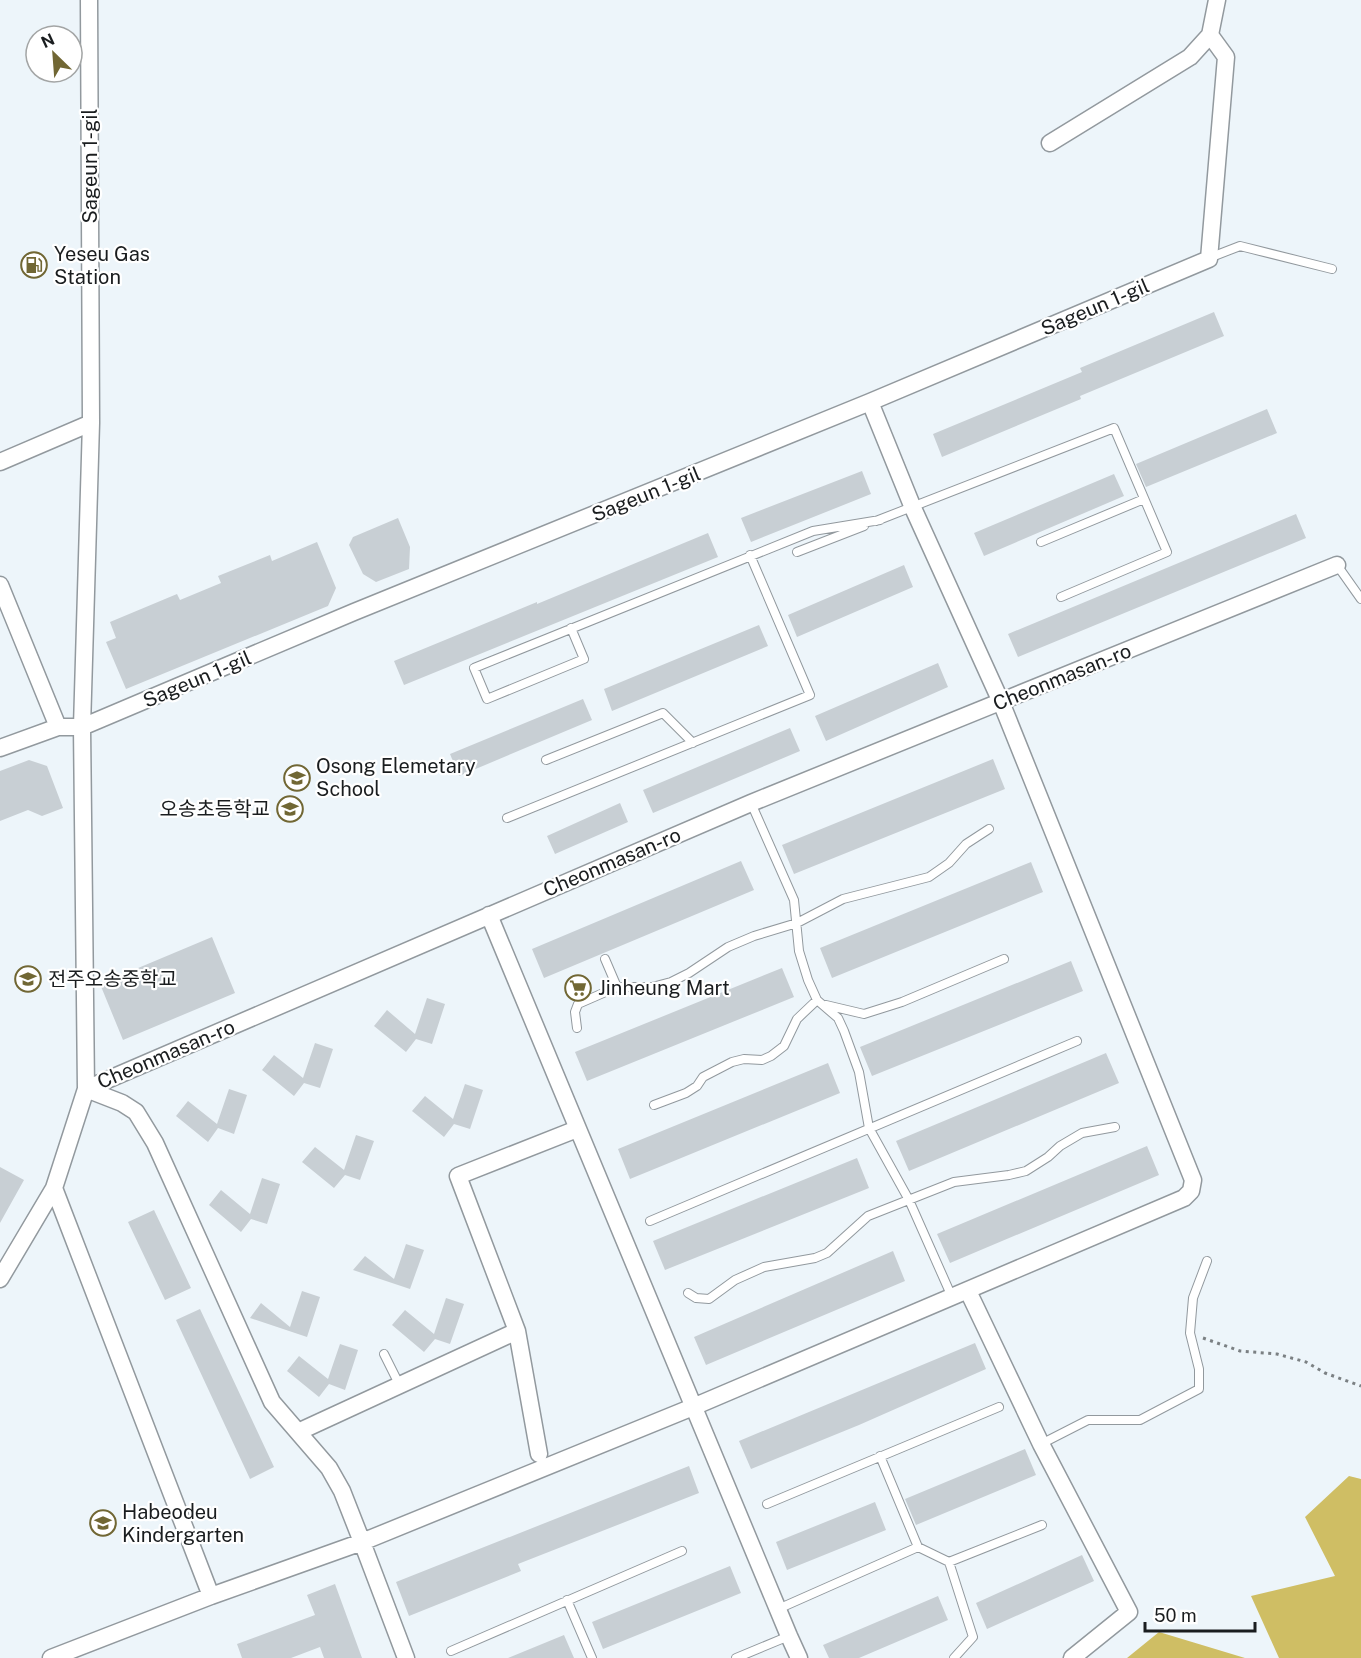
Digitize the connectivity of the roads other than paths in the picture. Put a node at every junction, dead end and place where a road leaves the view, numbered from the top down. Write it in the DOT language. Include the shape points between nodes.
graph roads {
  1 [pos="89,0"];
  2 [pos="1217,0"];
  3 [pos="1210,36"];
  4 [pos="1050,143"];
  5 [pos="1209,259"];
  6 [pos="1332,269"];
  7 [pos="870,402"];
  8 [pos="91,423"];
  9 [pos="0,462"];
  10 [pos="1144,499"];
  11 [pos="913,508"];
  12 [pos="880,520"];
  13 [pos="1041,542"];
  14 [pos="797,552"];
  15 [pos="750,555"];
  16 [pos="1336,565"];
  17 [pos="0,585"];
  18 [pos="1061,597"];
  19 [pos="1361,599"];
  20 [pos="571,628"];
  21 [pos="1001,702"];
  22 [pos="58,727"];
  23 [pos="82,727"];
  24 [pos="693,743"];
  25 [pos="0,748"];
  26 [pos="546,760"];
  27 [pos="751,803"];
  28 [pos="507,818"];
  29 [pos="989,829"];
  30 [pos="489,915"];
  31 [pos="796,923"];
  32 [pos="605,959"];
  33 [pos="1004,959"];
  34 [pos="617,987"];
  35 [pos="817,1000"];
  36 [pos="826,1005"];
  37 [pos="578,1028"];
  38 [pos="1077,1041"];
  39 [pos="86,1089"];
  40 [pos="654,1105"];
  41 [pos="1114,1127"];
  42 [pos="869,1128"];
  43 [pos="577,1129"];
  44 [pos="54,1188"];
  45 [pos="909,1200"];
  46 [pos="650,1221"];
  47 [pos="1207,1261"];
  48 [pos="0,1279"];
  49 [pos="968,1291"];
  50 [pos="688,1293"];
  51 [pos="952,1297"];
  52 [pos="517,1331"];
  53 [pos="384,1354"];
  54 [pos="399,1384"];
  55 [pos="693,1407"];
  56 [pos="999,1407"];
  57 [pos="298,1432"];
  58 [pos="1041,1444"];
  59 [pos="539,1454"];
  60 [pos="880,1456"];
  61 [pos="767,1504"];
  62 [pos="1042,1525"];
  63 [pos="362,1542"];
  64 [pos="918,1547"];
  65 [pos="682,1551"];
  66 [pos="949,1562"];
  67 [pos="211,1596"];
  68 [pos="567,1600"];
  69 [pos="778,1609"];
  70 [pos="789,1636"];
  71 [pos="451,1651"];
  72 [pos="51,1658"];
  73 [pos="406,1658"];
  74 [pos="592,1658"];
  75 [pos="736,1658"];
  76 [pos="800,1658"];
  77 [pos="954,1658"];
  78 [pos="1072,1658"];
  1 -- 8 [label="street, Sageun 1-gil"];
  2 -- 3 [label="street"];
  3 -- 4 [label="street" via="1176,67"];
  3 -- 5 [label="street" via="1226,57"];
  5 -- 6 [label="lane" via="1240,246"];
  5 -- 7 [label="street, Sageun 1-gil"];
  7 -- 11 [label="street"];
  7 -- 23 [label="street, Sageun 1-gil"];
  8 -- 9 [label="street"];
  8 -- 23 [label="street, Sageun 1-gil"];
  10 -- 11 [label="lane" via="1114,428"];
  10 -- 13 [label="lane"];
  10 -- 18 [label="lane" via="1167,552"];
  11 -- 12 [label="lane"];
  11 -- 21 [label="street"];
  12 -- 14 [label="lane"];
  12 -- 15 [label="lane" via="813,531"];
  15 -- 20 [label="lane"];
  15 -- 24 [label="lane" via="810,695"];
  16 -- 19 [label="lane"];
  16 -- 21 [label="street, Cheonmasan-ro"];
  17 -- 22 [label="street"];
  20 -- 20 [label="lane" via="474,668 487,699 584,659"];
  21 -- 27 [label="street, Cheonmasan-ro"];
  21 -- 49 [label="street" via="1193,1180 1191,1191 1184,1198"];
  22 -- 23 [label="street, Sageun 1-gil"];
  22 -- 25 [label="street, Sageun 1-gil"];
  23 -- 39 [label="street, Sageun 1-gil"];
  24 -- 26 [label="lane" via="663,713"];
  24 -- 28 [label="lane"];
  27 -- 30 [label="street, Cheonmasan-ro"];
  27 -- 31 [label="lane" via="794,900"];
  29 -- 31 [label="lane" via="928,877 852,896"];
  30 -- 39 [label="street, Cheonmasan-ro"];
  30 -- 43 [label="street"];
  31 -- 34 [label="lane" via="733,944 671,982 652,987"];
  31 -- 35 [label="lane" via="799,951"];
  32 -- 34 [label="lane"];
  33 -- 36 [label="lane" via="864,1014"];
  34 -- 37 [label="lane" via="578,1004"];
  35 -- 36 [label="lane"];
  35 -- 40 [label="lane" via="797,1019 784,1046 771,1056 732,1062 703,1077 686,1093"];
  36 -- 42 [label="lane" via="838,1018 854,1052"];
  38 -- 42 [label="lane"];
  39 -- 44 [label="street, Cheonmasan-ro"];
  39 -- 57 [label="street" via="122,1102 136,1112 155,1143 272,1402"];
  41 -- 45 [label="lane" via="1082,1133 1026,1171 954,1182"];
  42 -- 45 [label="lane"];
  42 -- 46 [label="lane"];
  43 -- 52 [label="street" via="458,1176"];
  43 -- 55 [label="street"];
  44 -- 48 [label="street, Cheonmasan-ro"];
  44 -- 67 [label="street"];
  45 -- 50 [label="lane" via="868,1216 827,1253 764,1267 735,1280 709,1299"];
  45 -- 51 [label="lane"];
  47 -- 58 [label="lane" via="1193,1298 1190,1334 1199,1369 1199,1389 1140,1420 1088,1420"];
  49 -- 51 [label="street"];
  49 -- 58 [label="street"];
  51 -- 55 [label="street"];
  52 -- 54 [label="street"];
  52 -- 59 [label="street"];
  53 -- 54 [label="lane"];
  54 -- 57 [label="street"];
  55 -- 63 [label="street"];
  55 -- 69 [label="street"];
  56 -- 60 [label="lane"];
  57 -- 63 [label="street" via="329,1467"];
  58 -- 78 [label="street" via="1129,1612"];
  60 -- 61 [label="lane"];
  60 -- 64 [label="lane"];
  62 -- 66 [label="lane"];
  63 -- 67 [label="street"];
  63 -- 73 [label="street"];
  64 -- 66 [label="lane"];
  64 -- 69 [label="lane"];
  65 -- 68 [label="lane"];
  66 -- 77 [label="lane" via="973,1637"];
  67 -- 72 [label="street"];
  68 -- 71 [label="lane"];
  68 -- 74 [label="lane"];
  69 -- 70 [label="street"];
  70 -- 75 [label="lane"];
  70 -- 76 [label="street"];
}
